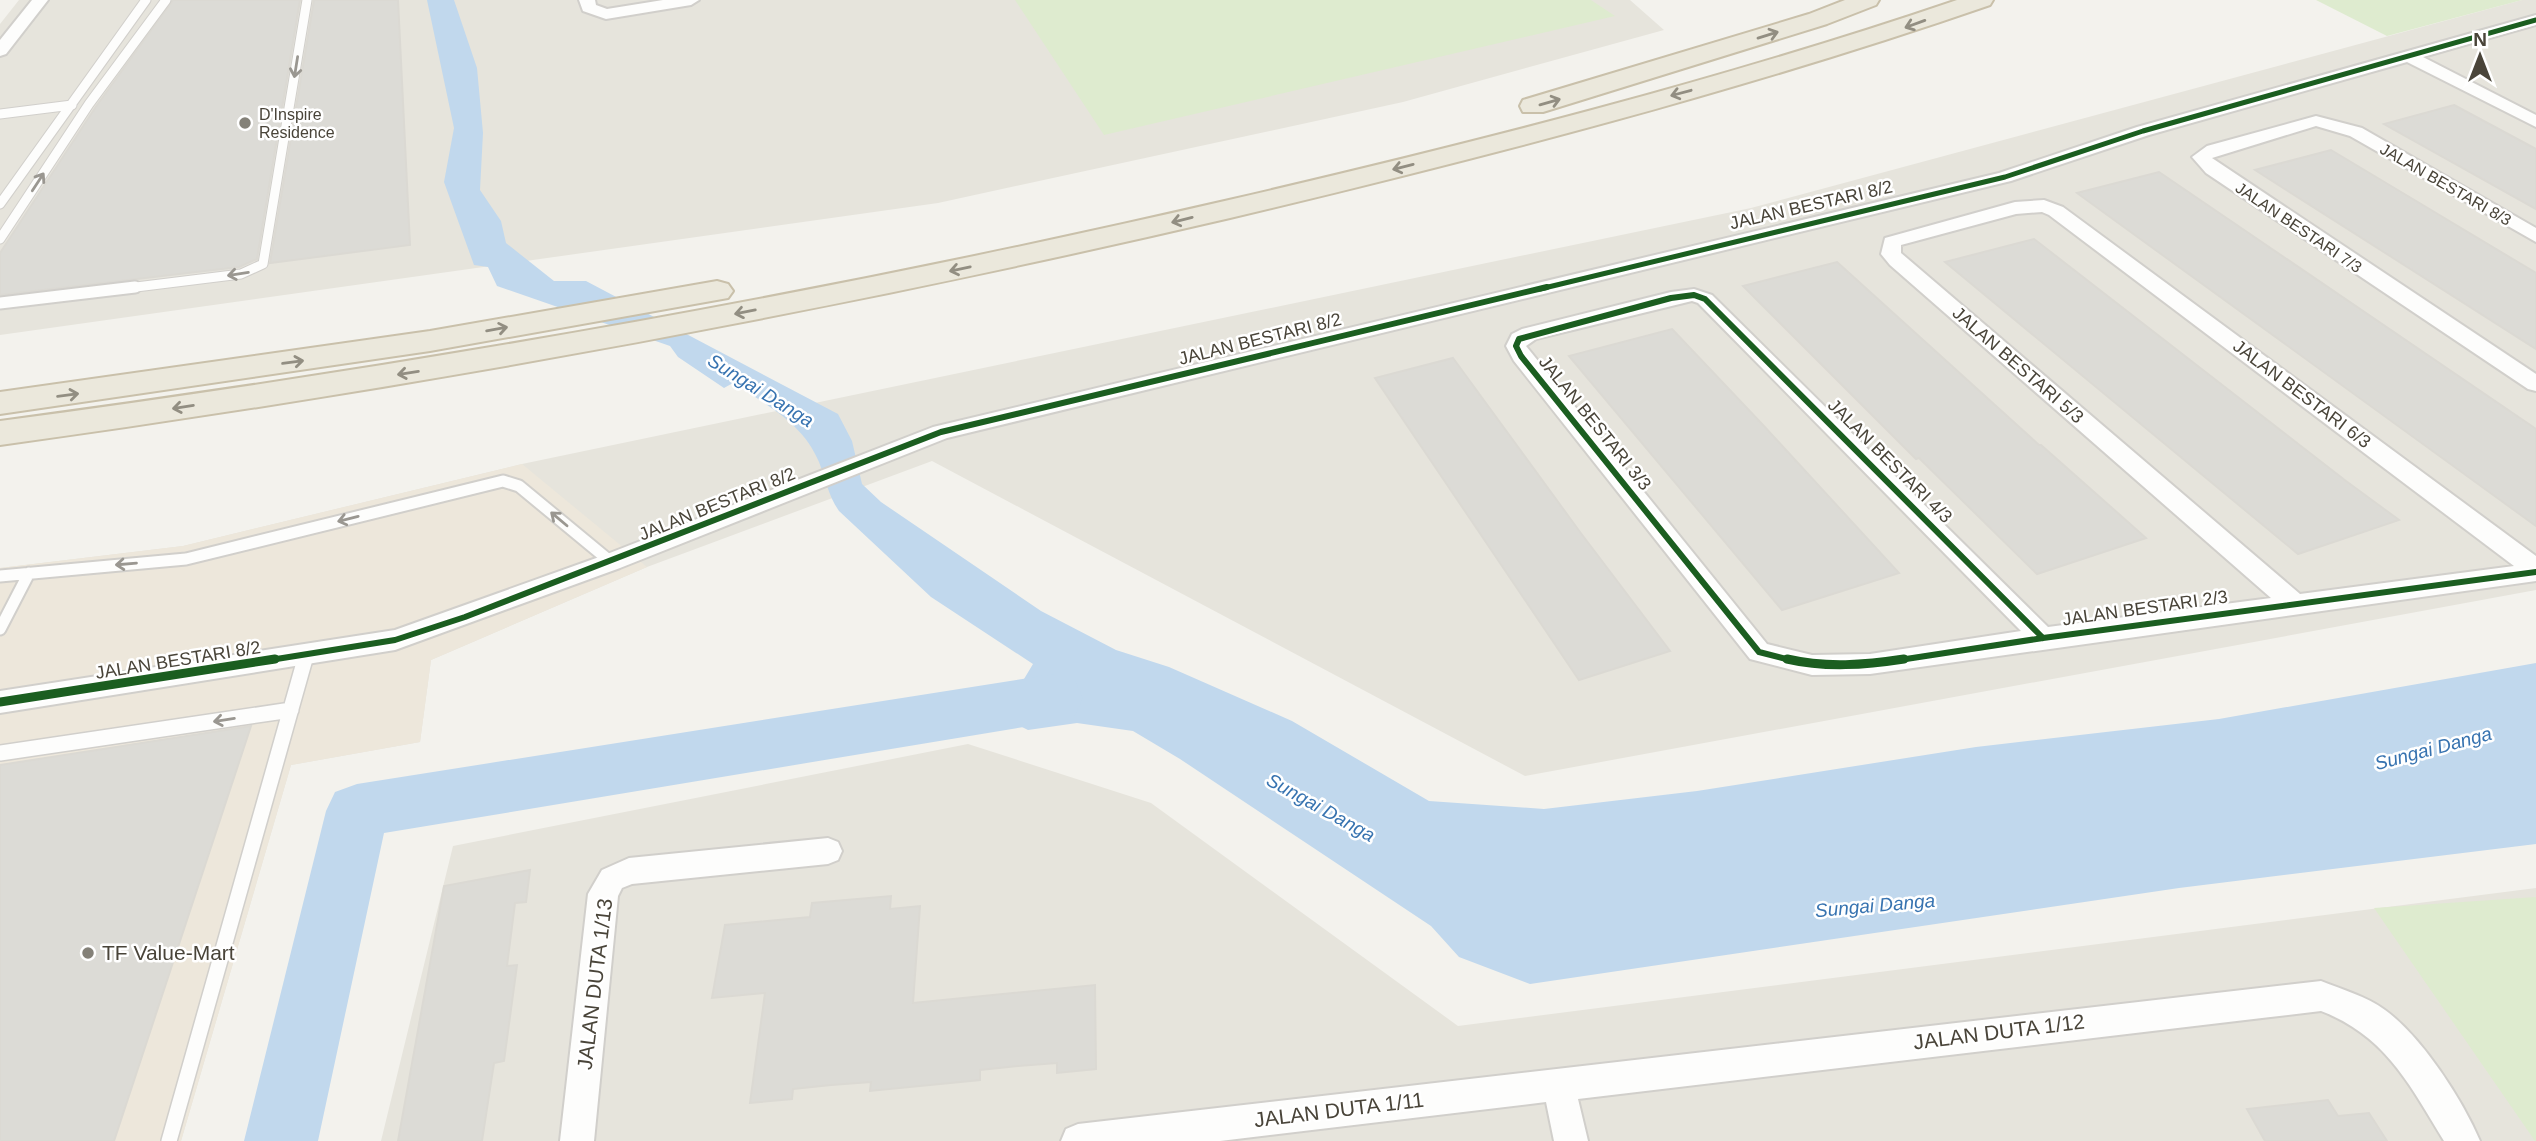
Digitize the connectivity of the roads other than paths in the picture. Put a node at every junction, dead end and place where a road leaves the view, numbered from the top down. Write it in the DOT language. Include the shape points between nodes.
graph roads {
  1 [pos="40,0"];
  2 [pos="146,0"];
  3 [pos="166,0"];
  4 [pos="307,0"];
  5 [pos="587,0"];
  6 [pos="691,0"];
  7 [pos="1867,0"];
  8 [pos="1981,0"];
  9 [pos="2536,20"];
  10 [pos="0,51"];
  11 [pos="2411,57"];
  12 [pos="72,105"];
  13 [pos="0,114"];
  14 [pos="2536,122"];
  15 [pos="2356,132"];
  16 [pos="0,204"];
  17 [pos="2068,219"];
  18 [pos="2536,236"];
  19 [pos="0,239"];
  20 [pos="0,303"];
  21 [pos="1715,307"];
  22 [pos="2536,384"];
  23 [pos="0,403"];
  24 [pos="0,433"];
  25 [pos="611,562"];
  26 [pos="2536,570"];
  27 [pos="29,573"];
  28 [pos="0,576"];
  29 [pos="2295,604"];
  30 [pos="0,629"];
  31 [pos="2043,638"];
  32 [pos="1759,652"];
  33 [pos="306,656"];
  34 [pos="0,702"];
  35 [pos="291,709"];
  36 [pos="0,753"];
  37 [pos="828,851"];
  38 [pos="1558,1085"];
  39 [pos="169,1141"];
  40 [pos="577,1141"];
  41 [pos="1078,1141"];
  42 [pos="1571,1141"];
  43 [pos="2463,1141"];
  1 -- 10 [label="street"];
  2 -- 12 [label="lane"];
  19 -- 3 [label="lane, one-way" via="89,104"];
  4 -- 20 [label="lane, one-way" via="263,264 241,274"];
  5 -- 6 [label="street" via="589,8 606,14"];
  23 -- 7 [label="highway, one-way" via="430,341 768,282 990,237 1271,175 1550,102"];
  8 -- 24 [label="highway, one-way" via="1864,42 1530,135 1112,237 812,300 475,363"];
  9 -- 11 [label="street, JALAN BESTARI 8/2"];
  11 -- 14 [label="street"];
  11 -- 25 [label="street, JALAN BESTARI 8/2" via="2143,131 2005,177 941,432"];
  12 -- 13 [label="lane"];
  12 -- 16 [label="lane"];
  15 -- 18 [label="street, JALAN BESTARI 8/3"];
  15 -- 22 [label="street, JALAN BESTARI 7/3" via="2316,121 2202,157 2211,169"];
  17 -- 26 [label="street, JALAN BESTARI 6/3"];
  17 -- 29 [label="street, JALAN BESTARI 5/3" via="2044,206 2015,208 1900,238 1889,247 1896,261"];
  21 -- 31 [label="street, JALAN BESTARI 4/3"];
  21 -- 32 [label="street, JALAN BESTARI 3/3" via="1695,295 1671,298 1529,334 1516,346"];
  25 -- 27 [label="lane, one-way" via="520,486 503,481 186,559"];
  25 -- 33 [label="street, JALAN BESTARI 8/2" via="395,640"];
  26 -- 29 [label="street, JALAN BESTARI 2/3"];
  27 -- 28 [label="lane"];
  27 -- 30 [label="lane"];
  29 -- 31 [label="street, JALAN BESTARI 2/3"];
  31 -- 32 [label="street, JALAN BESTARI 2/3" via="1870,664 1812,665"];
  33 -- 34 [label="street, JALAN BESTARI 8/2"];
  33 -- 35 [label="lane"];
  35 -- 36 [label="lane, one-way"];
  35 -- 39 [label="lane"];
  37 -- 40 [label="street, JALAN DUTA 1/13" via="629,871 612,879 603,894"];
  38 -- 41 [label="street, JALAN DUTA 1/11"];
  38 -- 42 [label="street"];
  38 -- 43 [label="street, JALAN DUTA 1/12" via="2321,996 2357,1010 2390,1034"];
}
